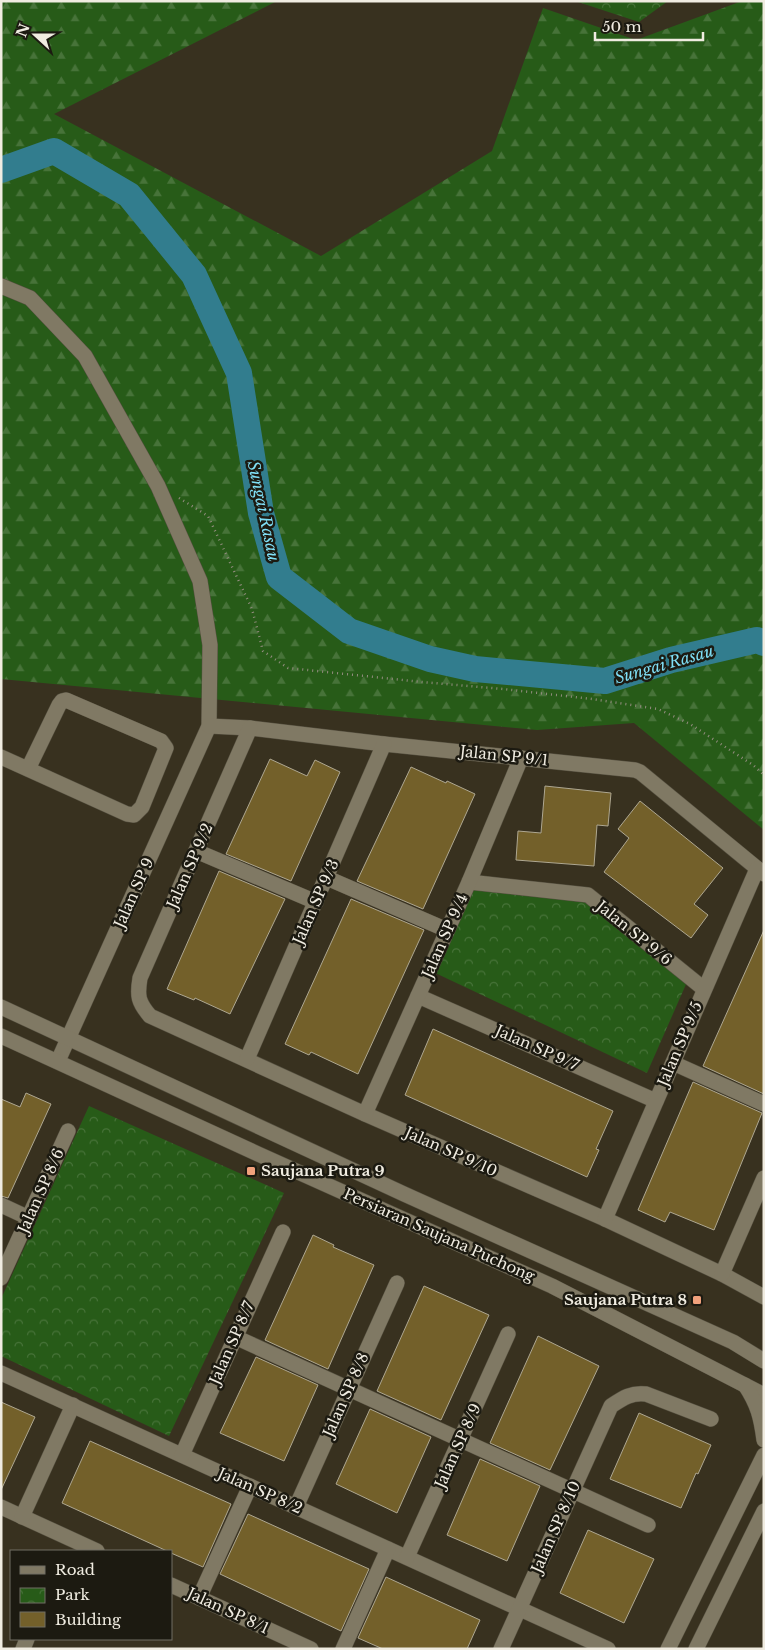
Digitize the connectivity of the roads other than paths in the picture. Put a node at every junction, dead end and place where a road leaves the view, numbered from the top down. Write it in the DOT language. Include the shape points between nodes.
graph roads {
  1 [pos="1,286"];
  2 [pos="209,726"];
  3 [pos="250,728"];
  4 [pos="384,744"];
  5 [pos="1,757"];
  6 [pos="521,758"];
  7 [pos="28,769"];
  8 [pos="196,851"];
  9 [pos="760,871"];
  10 [pos="327,878"];
  11 [pos="469,882"];
  12 [pos="316,902"];
  13 [pos="447,930"];
  14 [pos="704,990"];
  15 [pos="418,996"];
  16 [pos="141,1005"];
  17 [pos="1,1007"];
  18 [pos="1,1036"];
  19 [pos="69,1038"];
  20 [pos="247,1059"];
  21 [pos="58,1061"];
  22 [pos="673,1063"];
  23 [pos="656,1101"];
  24 [pos="764,1104"];
  25 [pos="365,1114"];
  26 [pos="68,1131"];
  27 [pos="764,1178"];
  28 [pos="1,1206"];
  29 [pos="29,1218"];
  30 [pos="605,1220"];
  31 [pos="283,1232"];
  32 [pos="722,1274"];
  33 [pos="1,1278"];
  34 [pos="397,1283"];
  35 [pos="764,1297"];
  36 [pos="508,1334"];
  37 [pos="235,1337"];
  38 [pos="764,1360"];
  39 [pos="1,1373"];
  40 [pos="745,1384"];
  41 [pos="349,1389"];
  42 [pos="764,1395"];
  43 [pos="73,1406"];
  44 [pos="711,1419"];
  45 [pos="460,1440"];
  46 [pos="764,1440"];
  47 [pos="182,1455"];
  48 [pos="764,1455"];
  49 [pos="250,1486"];
  50 [pos="573,1491"];
  51 [pos="296,1507"];
  52 [pos="1,1508"];
  53 [pos="764,1511"];
  54 [pos="22,1517"];
  55 [pos="648,1525"];
  56 [pos="69,1545"];
  57 [pos="388,1549"];
  58 [pos="92,1550"];
  59 [pos="407,1557"];
  60 [pos="172,1585"];
  61 [pos="199,1598"];
  62 [pos="519,1609"];
  63 [pos="311,1649"];
  64 [pos="343,1649"];
  65 [pos="501,1649"];
  66 [pos="608,1649"];
  67 [pos="668,1649"];
  68 [pos="696,1649"];
  1 -- 2 [label="street" via="30,298 85,356 158,486 200,580 210,645"];
  2 -- 3 [label="street, Jalan SP 9/1"];
  2 -- 19 [label="street, Jalan SP 9"];
  3 -- 4 [label="street, Jalan SP 9/1"];
  3 -- 8 [label="street, Jalan SP 9/2"];
  4 -- 6 [label="street, Jalan SP 9/1"];
  4 -- 10 [label="street, Jalan SP 9/3"];
  5 -- 7 [label="street"];
  6 -- 9 [label="street, Jalan SP 9/1" via="638,771"];
  6 -- 11 [label="street, Jalan SP 9/4"];
  7 -- 7 [label="street" via="134,815 142,808 166,748 161,741 66,700 59,705"];
  8 -- 12 [label="street"];
  8 -- 16 [label="street, Jalan SP 9/2" via="140,978 138,992"];
  9 -- 14 [label="street, Jalan SP 9/5"];
  10 -- 12 [label="street, Jalan SP 9/3"];
  10 -- 13 [label="street"];
  11 -- 13 [label="street, Jalan SP 9/4"];
  11 -- 14 [label="street, Jalan SP 9/6" via="588,895"];
  12 -- 20 [label="street, Jalan SP 9/3"];
  13 -- 15 [label="street, Jalan SP 9/4"];
  14 -- 22 [label="street, Jalan SP 9/5"];
  15 -- 23 [label="street, Jalan SP 9/7"];
  15 -- 25 [label="street, Jalan SP 9/4"];
  16 -- 20 [label="street, Jalan SP 9/10" via="150,1016"];
  17 -- 19 [label="street, Persiaran Saujana Puchong"];
  18 -- 21 [label="street, Persiaran Saujana Puchong"];
  19 -- 21 [label="street, Jalan SP 9"];
  19 -- 38 [label="street, Persiaran Saujana Puchong" via="733,1342"];
  20 -- 25 [label="street, Jalan SP 9/10"];
  21 -- 40 [label="street, Persiaran Saujana Puchong" via="552,1286"];
  22 -- 23 [label="street, Jalan SP 9/5"];
  22 -- 24 [label="street"];
  23 -- 30 [label="street, Jalan SP 9/5"];
  25 -- 30 [label="street, Jalan SP 9/10"];
  26 -- 29 [label="street, Jalan SP 8/6"];
  27 -- 32 [label="street"];
  28 -- 29 [label="street"];
  29 -- 33 [label="street, Jalan SP 8/6"];
  30 -- 32 [label="street, Jalan SP 9/10"];
  31 -- 37 [label="street, Jalan SP 8/7"];
  32 -- 35 [label="street, Jalan SP 9/10"];
  34 -- 41 [label="street, Jalan SP 8/8"];
  36 -- 45 [label="street, Jalan SP 8/9"];
  37 -- 41 [label="street"];
  37 -- 47 [label="street, Jalan SP 8/7"];
  39 -- 43 [label="street, Jalan SP 8/2"];
  40 -- 42 [label="street, Persiaran Saujana Puchong"];
  40 -- 46 [label="street" via="756,1401"];
  41 -- 45 [label="street"];
  41 -- 51 [label="street, Jalan SP 8/8"];
  43 -- 47 [label="street, Jalan SP 8/2"];
  43 -- 54 [label="street"];
  44 -- 50 [label="street, Jalan SP 8/10" via="646,1394 623,1397 611,1406"];
  45 -- 50 [label="street"];
  45 -- 59 [label="street, Jalan SP 8/9"];
  47 -- 49 [label="street, Jalan SP 8/2"];
  48 -- 67 [label="street"];
  49 -- 51 [label="street, Jalan SP 8/2"];
  49 -- 61 [label="street"];
  50 -- 55 [label="street"];
  50 -- 62 [label="street, Jalan SP 8/10"];
  51 -- 57 [label="street, Jalan SP 8/2"];
  52 -- 54 [label="street"];
  53 -- 68 [label="street"];
  54 -- 56 [label="street"];
  56 -- 58 [label="street"];
  57 -- 59 [label="street, Jalan SP 8/2"];
  57 -- 64 [label="street"];
  59 -- 62 [label="street, Jalan SP 8/2"];
  60 -- 61 [label="street, Jalan SP 8/1"];
  61 -- 63 [label="street, Jalan SP 8/1"];
  62 -- 65 [label="street, Jalan SP 8/10"];
  62 -- 66 [label="street, Jalan SP 8/2"];
}
